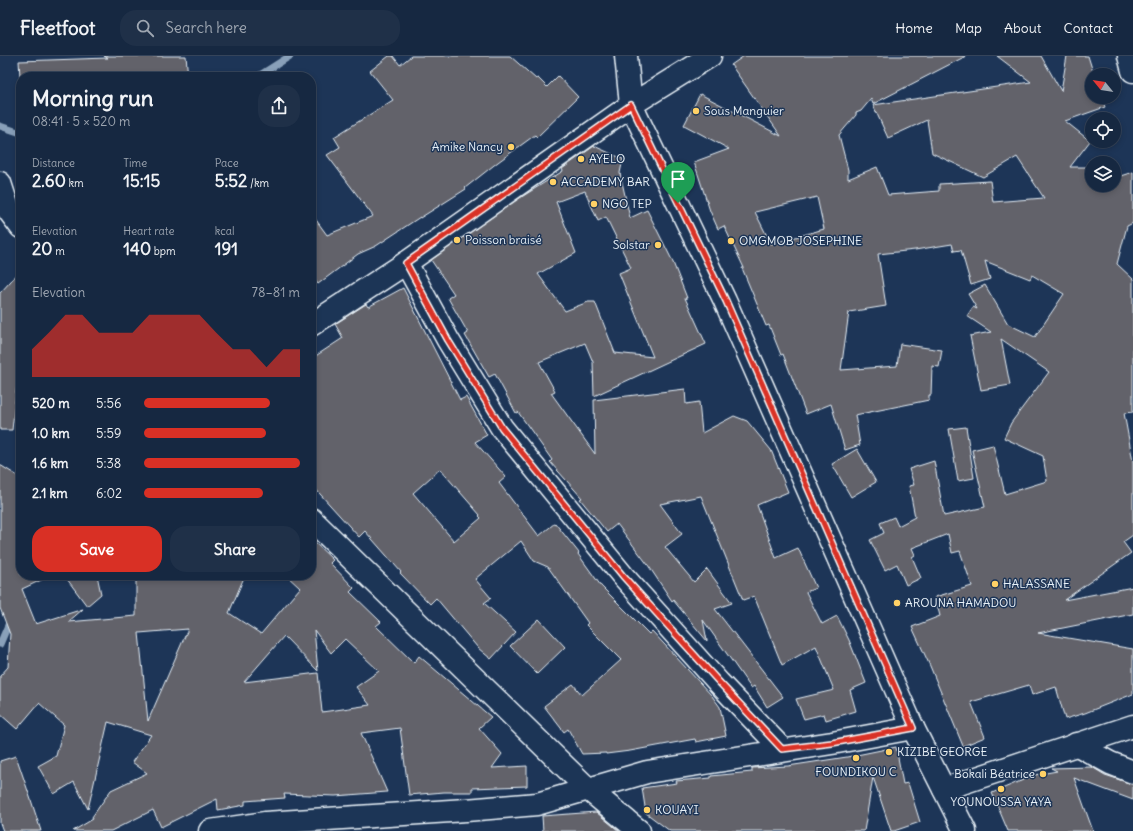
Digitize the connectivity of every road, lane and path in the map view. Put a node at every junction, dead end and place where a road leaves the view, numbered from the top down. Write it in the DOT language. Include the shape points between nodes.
graph roads {
  1 [pos="626,56"];
  2 [pos="710,56"];
  3 [pos="1128,56"];
  4 [pos="1133,71"];
  5 [pos="631,105"];
  6 [pos="0,183"];
  7 [pos="10,222"];
  8 [pos="406,263"];
  9 [pos="316,322"];
  10 [pos="316,524"];
  11 [pos="1133,726"];
  12 [pos="913,728"];
  13 [pos="1076,744"];
  14 [pos="782,749"];
  15 [pos="1133,772"];
  16 [pos="944,788"];
  17 [pos="588,789"];
  18 [pos="210,831"];
  19 [pos="639,831"];
  20 [pos="965,831"];
  1 -- 5 [label="street"];
  2 -- 5 [label="street"];
  3 -- 4 [label="street"];
  5 -- 8 [label="street"];
  5 -- 12 [label="street" via="726,301"];
  6 -- 7 [label="street"];
  8 -- 9 [label="street"];
  8 -- 14 [label="street" via="448,340 502,428 623,576"];
  10 -- 17 [label="street"];
  11 -- 13 [label="street"];
  12 -- 14 [label="street"];
  12 -- 16 [label="street"];
  13 -- 15 [label="street" via="1110,763"];
  13 -- 16 [label="street"];
  14 -- 17 [label="street" via="647,772"];
  16 -- 20 [label="street"];
  17 -- 18 [label="street" via="538,804 265,823"];
  17 -- 19 [label="street"];
}
